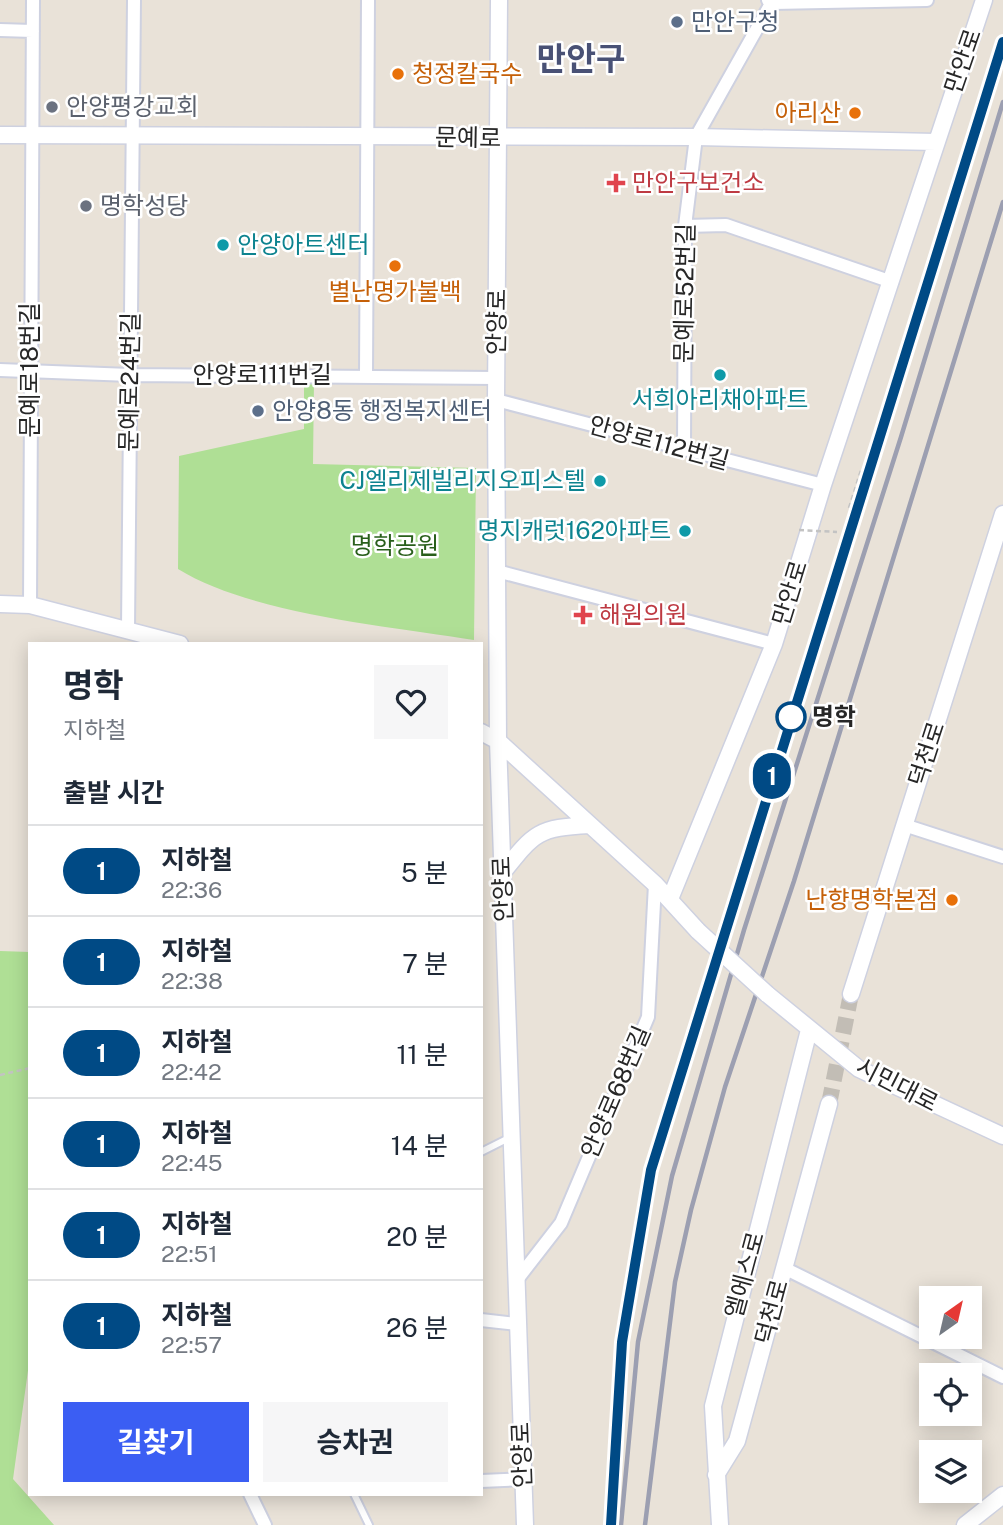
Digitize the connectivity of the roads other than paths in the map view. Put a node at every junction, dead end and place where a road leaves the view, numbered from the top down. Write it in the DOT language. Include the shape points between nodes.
graph roads {
  1 [pos="33,0"];
  2 [pos="134,0"];
  3 [pos="368,0"];
  4 [pos="499,0"];
  5 [pos="927,0"];
  6 [pos="984,0"];
  7 [pos="771,1"];
  8 [pos="0,30"];
  9 [pos="33,31"];
  10 [pos="0,135"];
  11 [pos="32,135"];
  12 [pos="135,135"];
  13 [pos="368,136"];
  14 [pos="696,137"];
  15 [pos="499,139"];
  16 [pos="936,142"];
  17 [pos="685,226"];
  18 [pos="892,282"];
  19 [pos="0,370"];
  20 [pos="29,370"];
  21 [pos="130,374"];
  22 [pos="366,376"];
  23 [pos="496,378"];
  24 [pos="496,400"];
  25 [pos="684,450"];
  26 [pos="823,485"];
  27 [pos="1003,514"];
  28 [pos="1000,531"];
  29 [pos="497,571"];
  30 [pos="0,604"];
  31 [pos="30,605"];
  32 [pos="128,629"];
  33 [pos="173,642"];
  34 [pos="774,644"];
  35 [pos="483,733"];
  36 [pos="498,741"];
  37 [pos="590,825"];
  38 [pos="904,825"];
  39 [pos="1003,857"];
  40 [pos="503,872"];
  41 [pos="655,884"];
  42 [pos="670,899"];
  43 [pos="851,994"];
  44 [pos="809,1030"];
  45 [pos="829,1104"];
  46 [pos="1003,1136"];
  47 [pos="511,1137"];
  48 [pos="483,1151"];
  49 [pos="784,1268"];
  50 [pos="516,1281"];
  51 [pos="483,1320"];
  52 [pos="516,1324"];
  53 [pos="1003,1377"];
  54 [pos="716,1475"];
  55 [pos="524,1479"];
  56 [pos="483,1481"];
  57 [pos="1003,1495"];
  58 [pos="251,1496"];
  59 [pos="356,1496"];
  60 [pos="265,1525"];
  61 [pos="369,1525"];
  62 [pos="525,1525"];
  63 [pos="720,1525"];
  64 [pos="965,1525"];
  1 -- 9 [label="street, 문예로18번길"];
  2 -- 12 [label="street, 문예로24번길"];
  3 -- 13 [label="street"];
  4 -- 15 [label="street, 안양로"];
  5 -- 7 [label="street"];
  6 -- 16 [label="street, 만안로"];
  7 -- 14 [label="street"];
  8 -- 9 [label="street"];
  9 -- 11 [label="street, 문예로18번길"];
  10 -- 11 [label="street, 문예로"];
  11 -- 12 [label="street, 문예로"];
  11 -- 20 [label="street, 문예로18번길"];
  12 -- 13 [label="street, 문예로"];
  12 -- 21 [label="street, 문예로24번길"];
  13 -- 15 [label="street, 문예로"];
  13 -- 22 [label="street"];
  14 -- 15 [label="street, 문예로"];
  14 -- 16 [label="street, 문예로"];
  14 -- 17 [label="street, 문예로52번길"];
  15 -- 23 [label="street, 안양로"];
  16 -- 18 [label="street, 만안로"];
  17 -- 18 [label="street" via="726,225"];
  17 -- 25 [label="street, 문예로52번길"];
  18 -- 26 [label="street, 만안로"];
  19 -- 20 [label="street, 안양로111번길"];
  20 -- 21 [label="street, 안양로111번길"];
  20 -- 31 [label="street, 문예로18번길"];
  21 -- 22 [label="street, 안양로111번길"];
  21 -- 32 [label="street, 문예로24번길"];
  22 -- 23 [label="street, 안양로111번길"];
  23 -- 24 [label="street, 안양로"];
  24 -- 25 [label="street, 안양로112번길"];
  24 -- 29 [label="street, 안양로"];
  25 -- 26 [label="street, 안양로112번길"];
  26 -- 34 [label="street, 만안로"];
  27 -- 28 [label="street, 덕천로"];
  28 -- 38 [label="street, 덕천로"];
  29 -- 34 [label="street"];
  29 -- 36 [label="street, 안양로"];
  30 -- 31 [label="street"];
  31 -- 32 [label="street"];
  32 -- 33 [label="street"];
  34 -- 42 [label="street, 만안로"];
  35 -- 36 [label="street"];
  36 -- 37 [label="street"];
  36 -- 40 [label="street, 안양로"];
  37 -- 40 [label="street" via="540,832"];
  37 -- 41 [label="street"];
  38 -- 39 [label="street"];
  38 -- 43 [label="street, 덕천로"];
  40 -- 47 [label="street, 안양로"];
  41 -- 42 [label="street"];
  41 -- 50 [label="street, 안양로68번길" via="648,1017 561,1223"];
  42 -- 44 [label="street, 시민대로, bridge" via="698,931"];
  44 -- 46 [label="street, 시민대로" via="859,1069"];
  44 -- 54 [label="street, 엘에스로" via="713,1406"];
  45 -- 49 [label="street, 덕천로"];
  47 -- 48 [label="lane"];
  47 -- 50 [label="street, 안양로"];
  49 -- 53 [label="street"];
  49 -- 54 [label="street, 덕천로" via="737,1441"];
  50 -- 52 [label="street, 안양로"];
  51 -- 52 [label="street"];
  52 -- 55 [label="street, 안양로"];
  54 -- 63 [label="street, 엘에스로"];
  55 -- 56 [label="street"];
  55 -- 62 [label="street, 안양로"];
  57 -- 64 [label="street"];
  58 -- 60 [label="street"];
  59 -- 61 [label="lane"];
}
